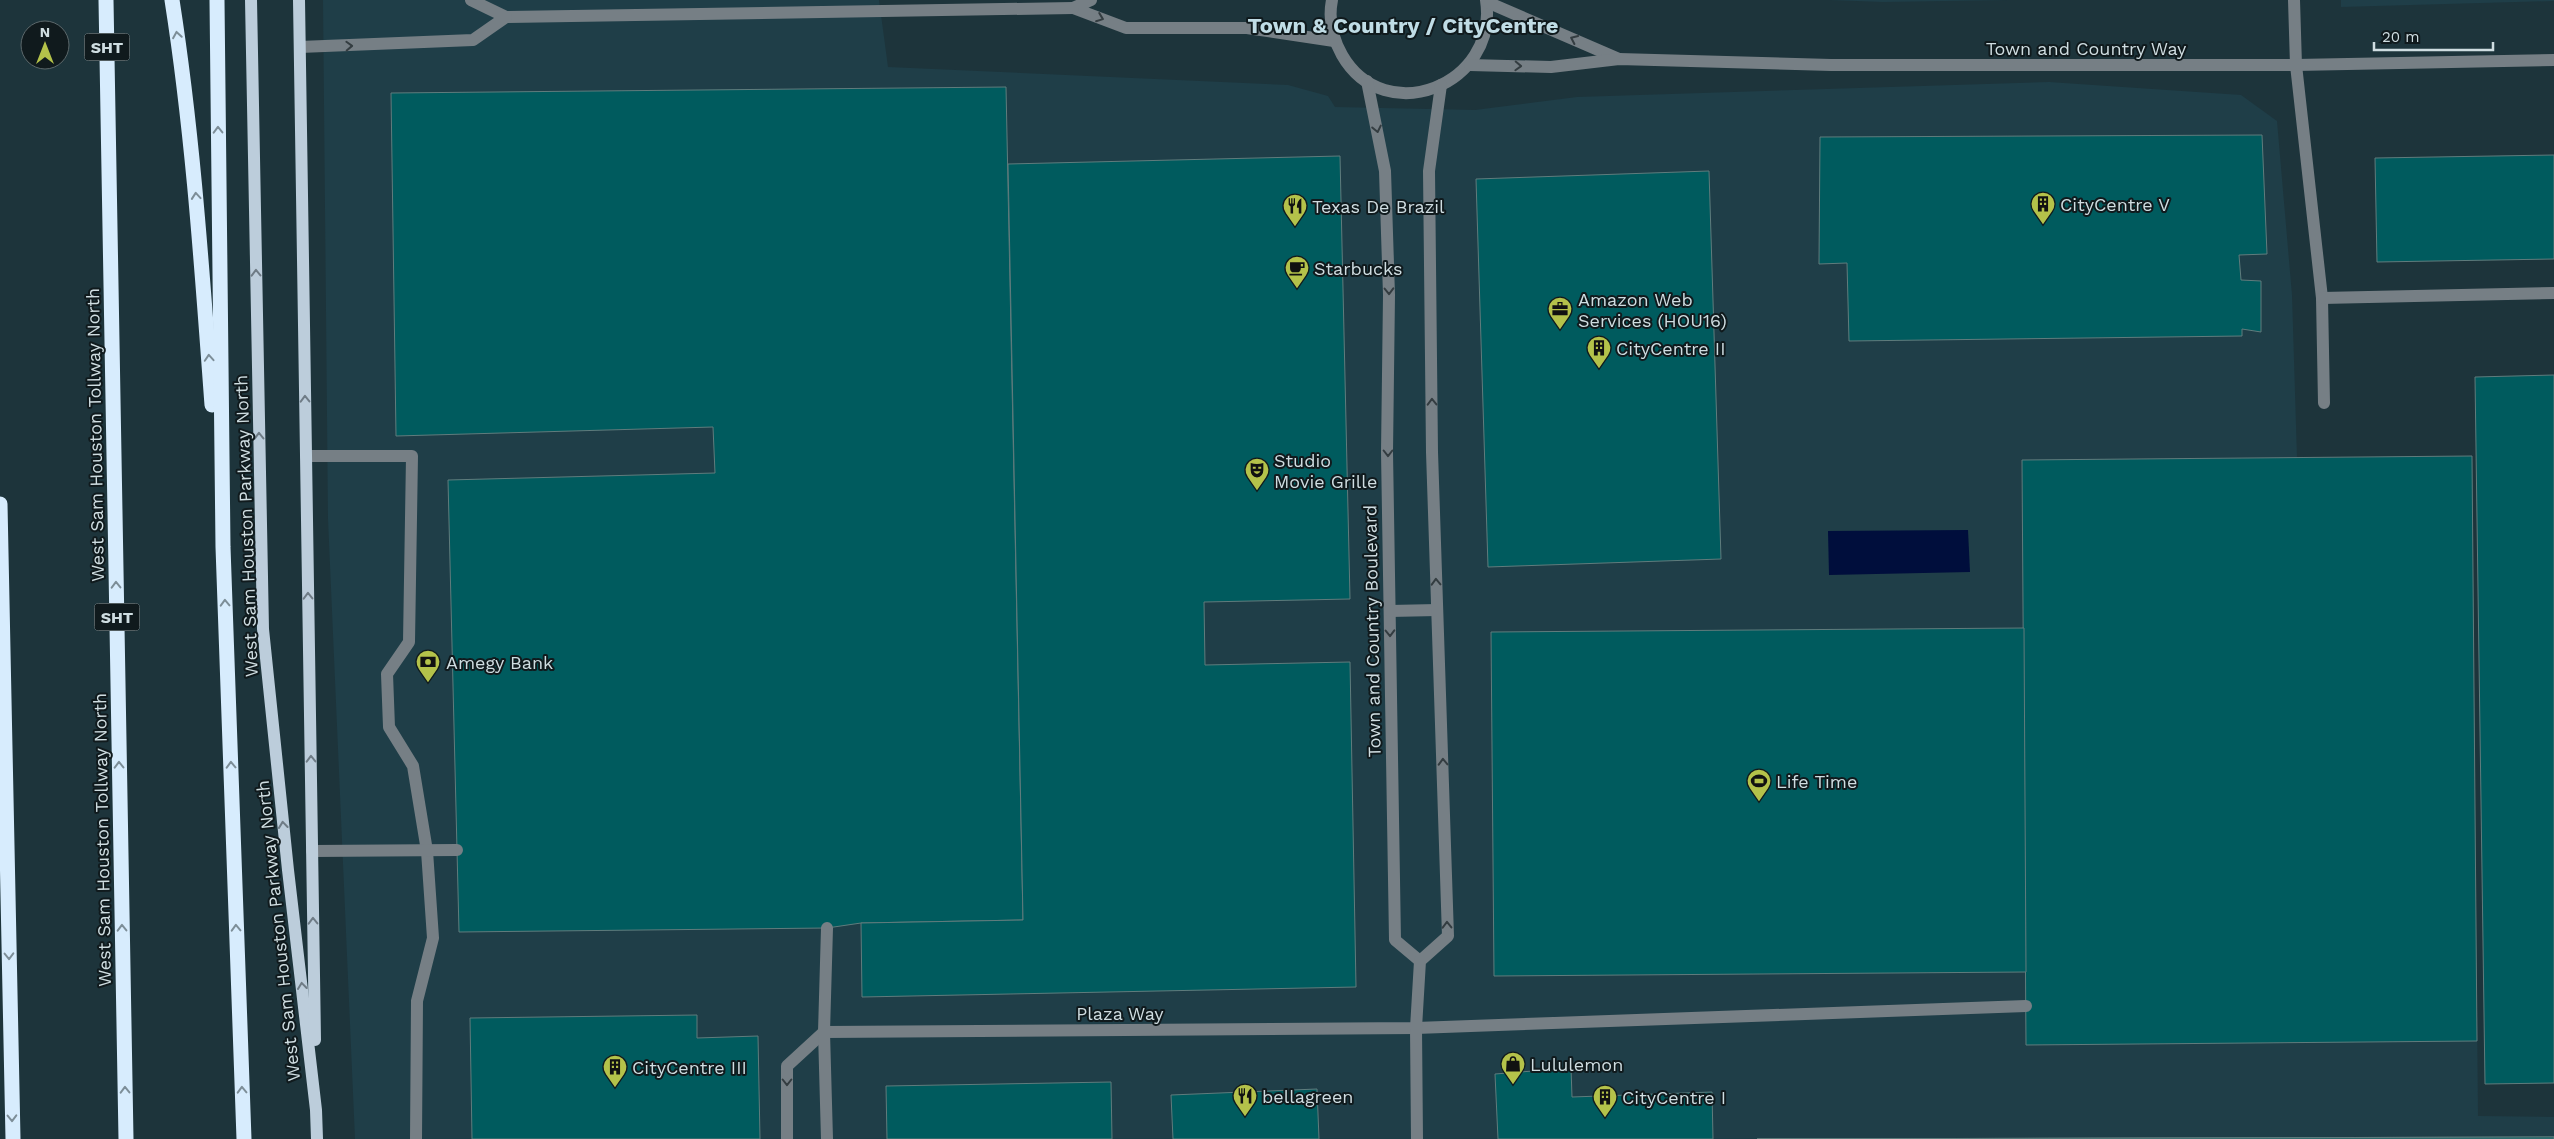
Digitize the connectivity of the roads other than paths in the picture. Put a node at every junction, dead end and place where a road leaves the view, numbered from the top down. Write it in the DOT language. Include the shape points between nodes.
graph roads {
  1 [pos="106,0"];
  2 [pos="172,0"];
  3 [pos="217,0"];
  4 [pos="251,0"];
  5 [pos="299,0"];
  6 [pos="471,0"];
  7 [pos="1091,0"];
  8 [pos="1332,0"];
  9 [pos="2294,0"];
  10 [pos="1486,1"];
  11 [pos="1073,8"];
  12 [pos="506,18"];
  13 [pos="1334,41"];
  14 [pos="300,47"];
  15 [pos="1619,59"];
  16 [pos="2554,60"];
  17 [pos="1470,65"];
  18 [pos="2296,66"];
  19 [pos="1367,81"];
  20 [pos="1441,85"];
  21 [pos="2554,293"];
  22 [pos="2322,298"];
  23 [pos="2324,403"];
  24 [pos="306,456"];
  25 [pos="0,504"];
  26 [pos="223,547"];
  27 [pos="1437,610"];
  28 [pos="1390,611"];
  29 [pos="457,850"];
  30 [pos="312,851"];
  31 [pos="427,851"];
  32 [pos="827,928"];
  33 [pos="1420,960"];
  34 [pos="2026,1006"];
  35 [pos="1416,1028"];
  36 [pos="824,1032"];
  37 [pos="316,1110"];
  38 [pos="13,1139"];
  39 [pos="126,1139"];
  40 [pos="244,1139"];
  41 [pos="317,1139"];
  42 [pos="416,1139"];
  43 [pos="788,1139"];
  44 [pos="827,1139"];
  45 [pos="1417,1139"];
  39 -- 1 [label="highway, West Sam Houston Tollway North / SHT, one-way"];
  26 -- 2 [label="highway, one-way" via="196,192"];
  26 -- 3 [label="highway, one-way"];
  37 -- 4 [label="main road, West Sam Houston Parkway North, one-way" via="263,629"];
  5 -- 14 [label="main road"];
  6 -- 12 [label="street"];
  7 -- 11 [label="street"];
  8 -- 13 [label="street" via="1330,15"];
  9 -- 18 [label="street"];
  15 -- 10 [label="street, Town and Country Way, one-way"];
  10 -- 17 [label="street" via="1487,24 1482,46"];
  11 -- 12 [label="street"];
  11 -- 13 [label="street, one-way" via="1126,28 1247,28"];
  14 -- 12 [label="street, one-way" via="474,40"];
  13 -- 19 [label="street" via="1347,64"];
  24 -- 14 [label="main road, one-way"];
  17 -- 15 [label="street, Town and Country Way, one-way" via="1551,68"];
  15 -- 18 [label="street, Town and Country Way" via="1831,65"];
  16 -- 18 [label="street, Town and Country Way"];
  17 -- 20 [label="street" via="1453,80"];
  18 -- 22 [label="street"];
  19 -- 20 [label="street" via="1388,90 1410,93 1432,90"];
  19 -- 28 [label="street, Town and Country Boulevard, one-way" via="1385,172 1389,295"];
  27 -- 20 [label="street, one-way" via="1429,172"];
  21 -- 22 [label="street"];
  22 -- 23 [label="street"];
  30 -- 24 [label="main road, one-way"];
  24 -- 31 [label="street" via="412,456 409,642 387,674 388,727 413,766"];
  25 -- 38 [label="highway, one-way"];
  40 -- 26 [label="highway, one-way"];
  27 -- 28 [label="street"];
  33 -- 27 [label="street, one-way" via="1448,936"];
  28 -- 33 [label="street, Town and Country Boulevard, one-way" via="1395,940"];
  29 -- 31 [label="street"];
  30 -- 31 [label="street"];
  37 -- 30 [label="main road, one-way"];
  31 -- 42 [label="street" via="433,938 417,1001"];
  32 -- 36 [label="street"];
  33 -- 35 [label="street"];
  34 -- 35 [label="street, Plaza Way"];
  35 -- 36 [label="street, Plaza Way"];
  35 -- 45 [label="street"];
  36 -- 43 [label="street, one-way" via="787,1066"];
  36 -- 44 [label="street"];
  37 -- 41 [label="main road, West Sam Houston Parkway North"];
}
